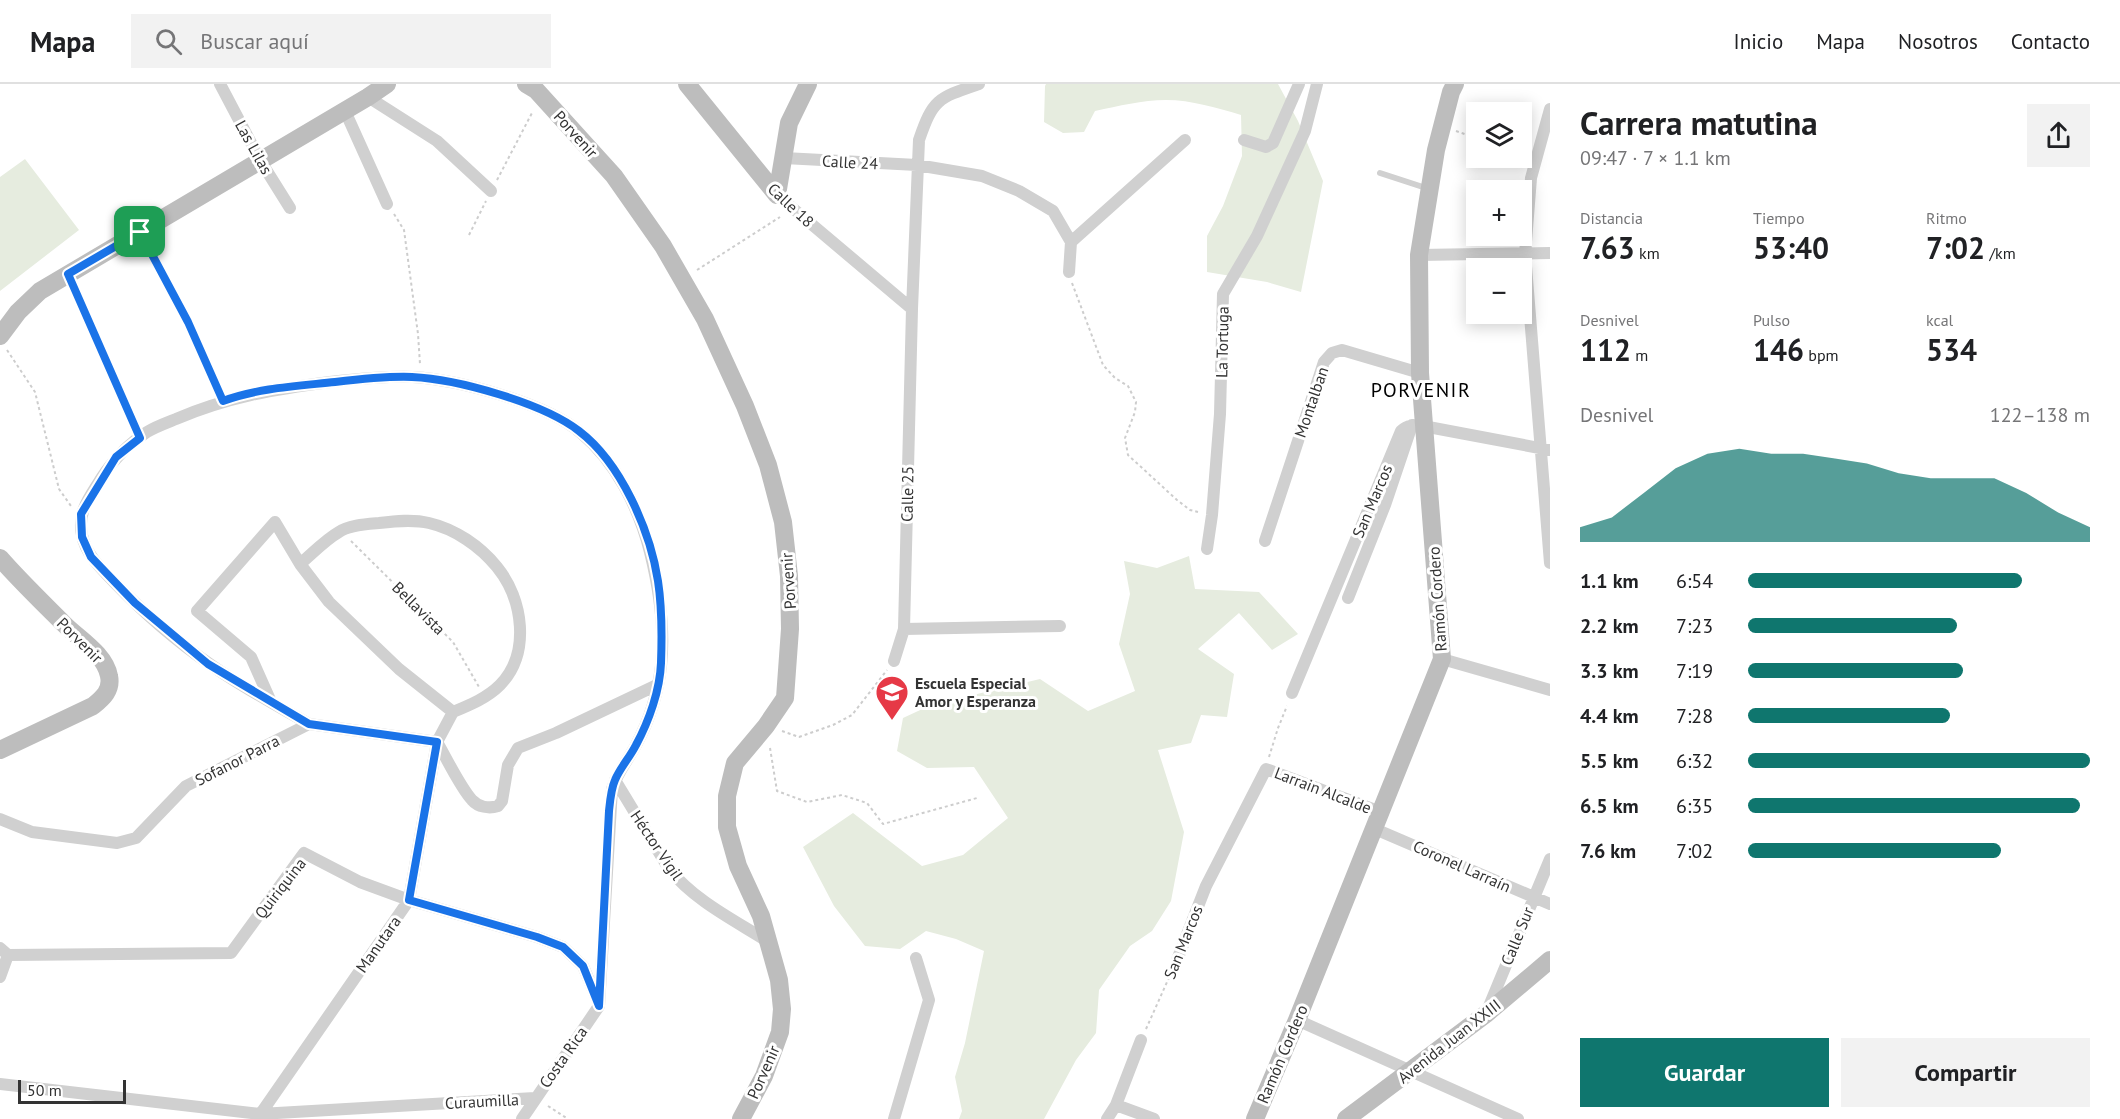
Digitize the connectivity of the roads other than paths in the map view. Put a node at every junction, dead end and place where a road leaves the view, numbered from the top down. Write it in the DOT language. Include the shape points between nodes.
graph roads {
  1 [pos="220,84"];
  2 [pos="387,84"];
  3 [pos="687,84"];
  4 [pos="808,84"];
  5 [pos="979,84"];
  6 [pos="1299,84"];
  7 [pos="1317,84"];
  8 [pos="1455,84"];
  9 [pos="536,86"];
  10 [pos="368,97"];
  11 [pos="1550,109"];
  12 [pos="345,111"];
  13 [pos="1185,140"];
  14 [pos="1244,140"];
  15 [pos="784,158"];
  16 [pos="260,160"];
  17 [pos="917,165"];
  18 [pos="1380,173"];
  19 [pos="1430,189"];
  20 [pos="491,191"];
  21 [pos="777,195"];
  22 [pos="387,204"];
  23 [pos="290,208"];
  24 [pos="1071,242"];
  25 [pos="1550,253"];
  26 [pos="1525,254"];
  27 [pos="1419,255"];
  28 [pos="1069,272"];
  29 [pos="912,309"];
  30 [pos="3,342"];
  31 [pos="1420,373"];
  32 [pos="1418,425"];
  33 [pos="1545,449"];
  34 [pos="1265,541"];
  35 [pos="1207,549"];
  36 [pos="0,558"];
  37 [pos="1550,563"];
  38 [pos="300,564"];
  39 [pos="1348,598"];
  40 [pos="1060,626"];
  41 [pos="904,629"];
  42 [pos="1442,659"];
  43 [pos="894,661"];
  44 [pos="657,685"];
  45 [pos="1550,690"];
  46 [pos="1292,693"];
  47 [pos="271,702"];
  48 [pos="453,712"];
  49 [pos="309,724"];
  50 [pos="437,742"];
  51 [pos="0,750"];
  52 [pos="1266,769"];
  53 [pos="615,780"];
  54 [pos="0,819"];
  55 [pos="1378,820"];
  56 [pos="1550,860"];
  57 [pos="1533,898"];
  58 [pos="409,900"];
  59 [pos="1550,904"];
  60 [pos="768,941"];
  61 [pos="4,952"];
  62 [pos="916,958"];
  63 [pos="1177,960"];
  64 [pos="1550,960"];
  65 [pos="0,977"];
  66 [pos="599,1006"];
  67 [pos="1486,1014"];
  68 [pos="1298,1020"];
  69 [pos="1141,1040"];
  70 [pos="1411,1070"];
  71 [pos="0,1084"];
  72 [pos="535,1098"];
  73 [pos="1116,1105"];
  74 [pos="258,1117"];
  75 [pos="522,1119"];
  76 [pos="741,1119"];
  77 [pos="894,1119"];
  78 [pos="1107,1119"];
  79 [pos="1154,1119"];
  80 [pos="1255,1119"];
  81 [pos="1346,1119"];
  82 [pos="1518,1119"];
  1 -- 16 [label="street, Las Lilas"];
  2 -- 10 [label="street"];
  3 -- 21 [label="street, Calle 18"];
  4 -- 15 [label="street" via="789,123"];
  5 -- 17 [label="street, Calle 25" via="947,96 932,108 919,140"];
  6 -- 14 [label="street" via="1273,143 1266,147"];
  7 -- 35 [label="street, La Tortuga" via="1305,131 1257,236 1223,294 1220,414"];
  8 -- 19 [label="street, Ramón Cordero" via="1436,150"];
  9 -- 60 [label="street, Porvenir" via="614,176 663,246 705,319 768,465 783,522 789,576 785,698 735,764 727,796 727,827 738,866"];
  10 -- 12 [label="street"];
  10 -- 20 [label="street" via="437,141"];
  11 -- 26 [label="street" via="1531,178"];
  12 -- 16 [label="street"];
  12 -- 22 [label="street"];
  13 -- 24 [label="street"];
  15 -- 17 [label="street, Calle 24"];
  15 -- 21 [label="street"];
  16 -- 23 [label="street, Las Lilas"];
  16 -- 30 [label="street" via="33,298 18,312"];
  17 -- 24 [label="street, Calle 24" via="982,176 1019,191 1053,211"];
  17 -- 29 [label="street, Calle 25"];
  18 -- 19 [label="lane"];
  19 -- 27 [label="street, Ramón Cordero"];
  21 -- 29 [label="street, Calle 18"];
  24 -- 28 [label="street"];
  25 -- 26 [label="street"];
  26 -- 27 [label="street"];
  26 -- 33 [label="street"];
  27 -- 31 [label="street, Ramón Cordero"];
  29 -- 41 [label="street, Calle 25"];
  31 -- 32 [label="street, Ramón Cordero"];
  31 -- 34 [label="street, Montalban" via="1342,350 1332,353 1324,362"];
  32 -- 33 [label="street"];
  32 -- 39 [label="street"];
  32 -- 42 [label="street, Ramón Cordero"];
  32 -- 46 [label="street, San Marcos" via="1401,431"];
  33 -- 37 [label="street"];
  36 -- 51 [label="street, Porvenir" via="94,651 110,678 105,696 93,706"];
  38 -- 47 [label="street" via="275,522 197,611 250,657"];
  38 -- 48 [label="street" via="329,602 399,669"];
  38 -- 48 [label="street" via="340,530 401,521 428,523 456,533 497,567 519,616 521,642 514,664 501,684 485,697"];
  40 -- 41 [label="street"];
  41 -- 43 [label="street, Calle 25"];
  42 -- 45 [label="street"];
  42 -- 55 [label="street, Ramón Cordero"];
  44 -- 47 [label="street" via="661,665 658,580 645,529 604,455 559,418 485,390 420,378 369,378 282,388 223,401 147,432 116,457 81,514 82,537 91,557 135,603 208,664"];
  44 -- 50 [label="street" via="518,748 508,765 502,801 491,808 472,801"];
  44 -- 53 [label="street" via="649,718"];
  47 -- 49 [label="street"];
  48 -- 50 [label="street, Manutara"];
  49 -- 50 [label="street"];
  49 -- 54 [label="street, Sofanor Parra" via="186,786 136,838 117,843 73,838 32,832"];
  50 -- 58 [label="street, Manutara"];
  52 -- 55 [label="street, Larrain Alcalde"];
  52 -- 63 [label="street, San Marcos" via="1206,886"];
  53 -- 60 [label="street, Héctor Vigil" via="680,882"];
  53 -- 66 [label="street" via="609,811"];
  55 -- 57 [label="street, Coronel Larraín"];
  55 -- 68 [label="street, Ramón Cordero"];
  56 -- 57 [label="street, Calle Sur"];
  57 -- 59 [label="street, Coronel Larraín"];
  57 -- 67 [label="street, Calle Sur"];
  58 -- 61 [label="street, Quiriquina" via="360,882 304,854 231,953"];
  58 -- 66 [label="street, Quiriquina" via="563,947 583,966"];
  58 -- 74 [label="street, Manutara"];
  60 -- 76 [label="street, Porvenir" via="779,980 780,1032 764,1076"];
  61 -- 65 [label="street"];
  62 -- 77 [label="street" via="929,1000"];
  64 -- 67 [label="street, Avenida Juan XXIII"];
  66 -- 72 [label="street, Costa Rica"];
  67 -- 70 [label="street, Avenida Juan XXIII"];
  68 -- 70 [label="street"];
  68 -- 80 [label="street, Ramón Cordero"];
  69 -- 73 [label="street"];
  70 -- 81 [label="street, Avenida Juan XXIII"];
  70 -- 82 [label="street"];
  71 -- 74 [label="street, Curaumilla"];
  72 -- 74 [label="street, Curaumilla"];
  72 -- 75 [label="street, Costa Rica"];
  73 -- 78 [label="street"];
  73 -- 79 [label="street"];
}
